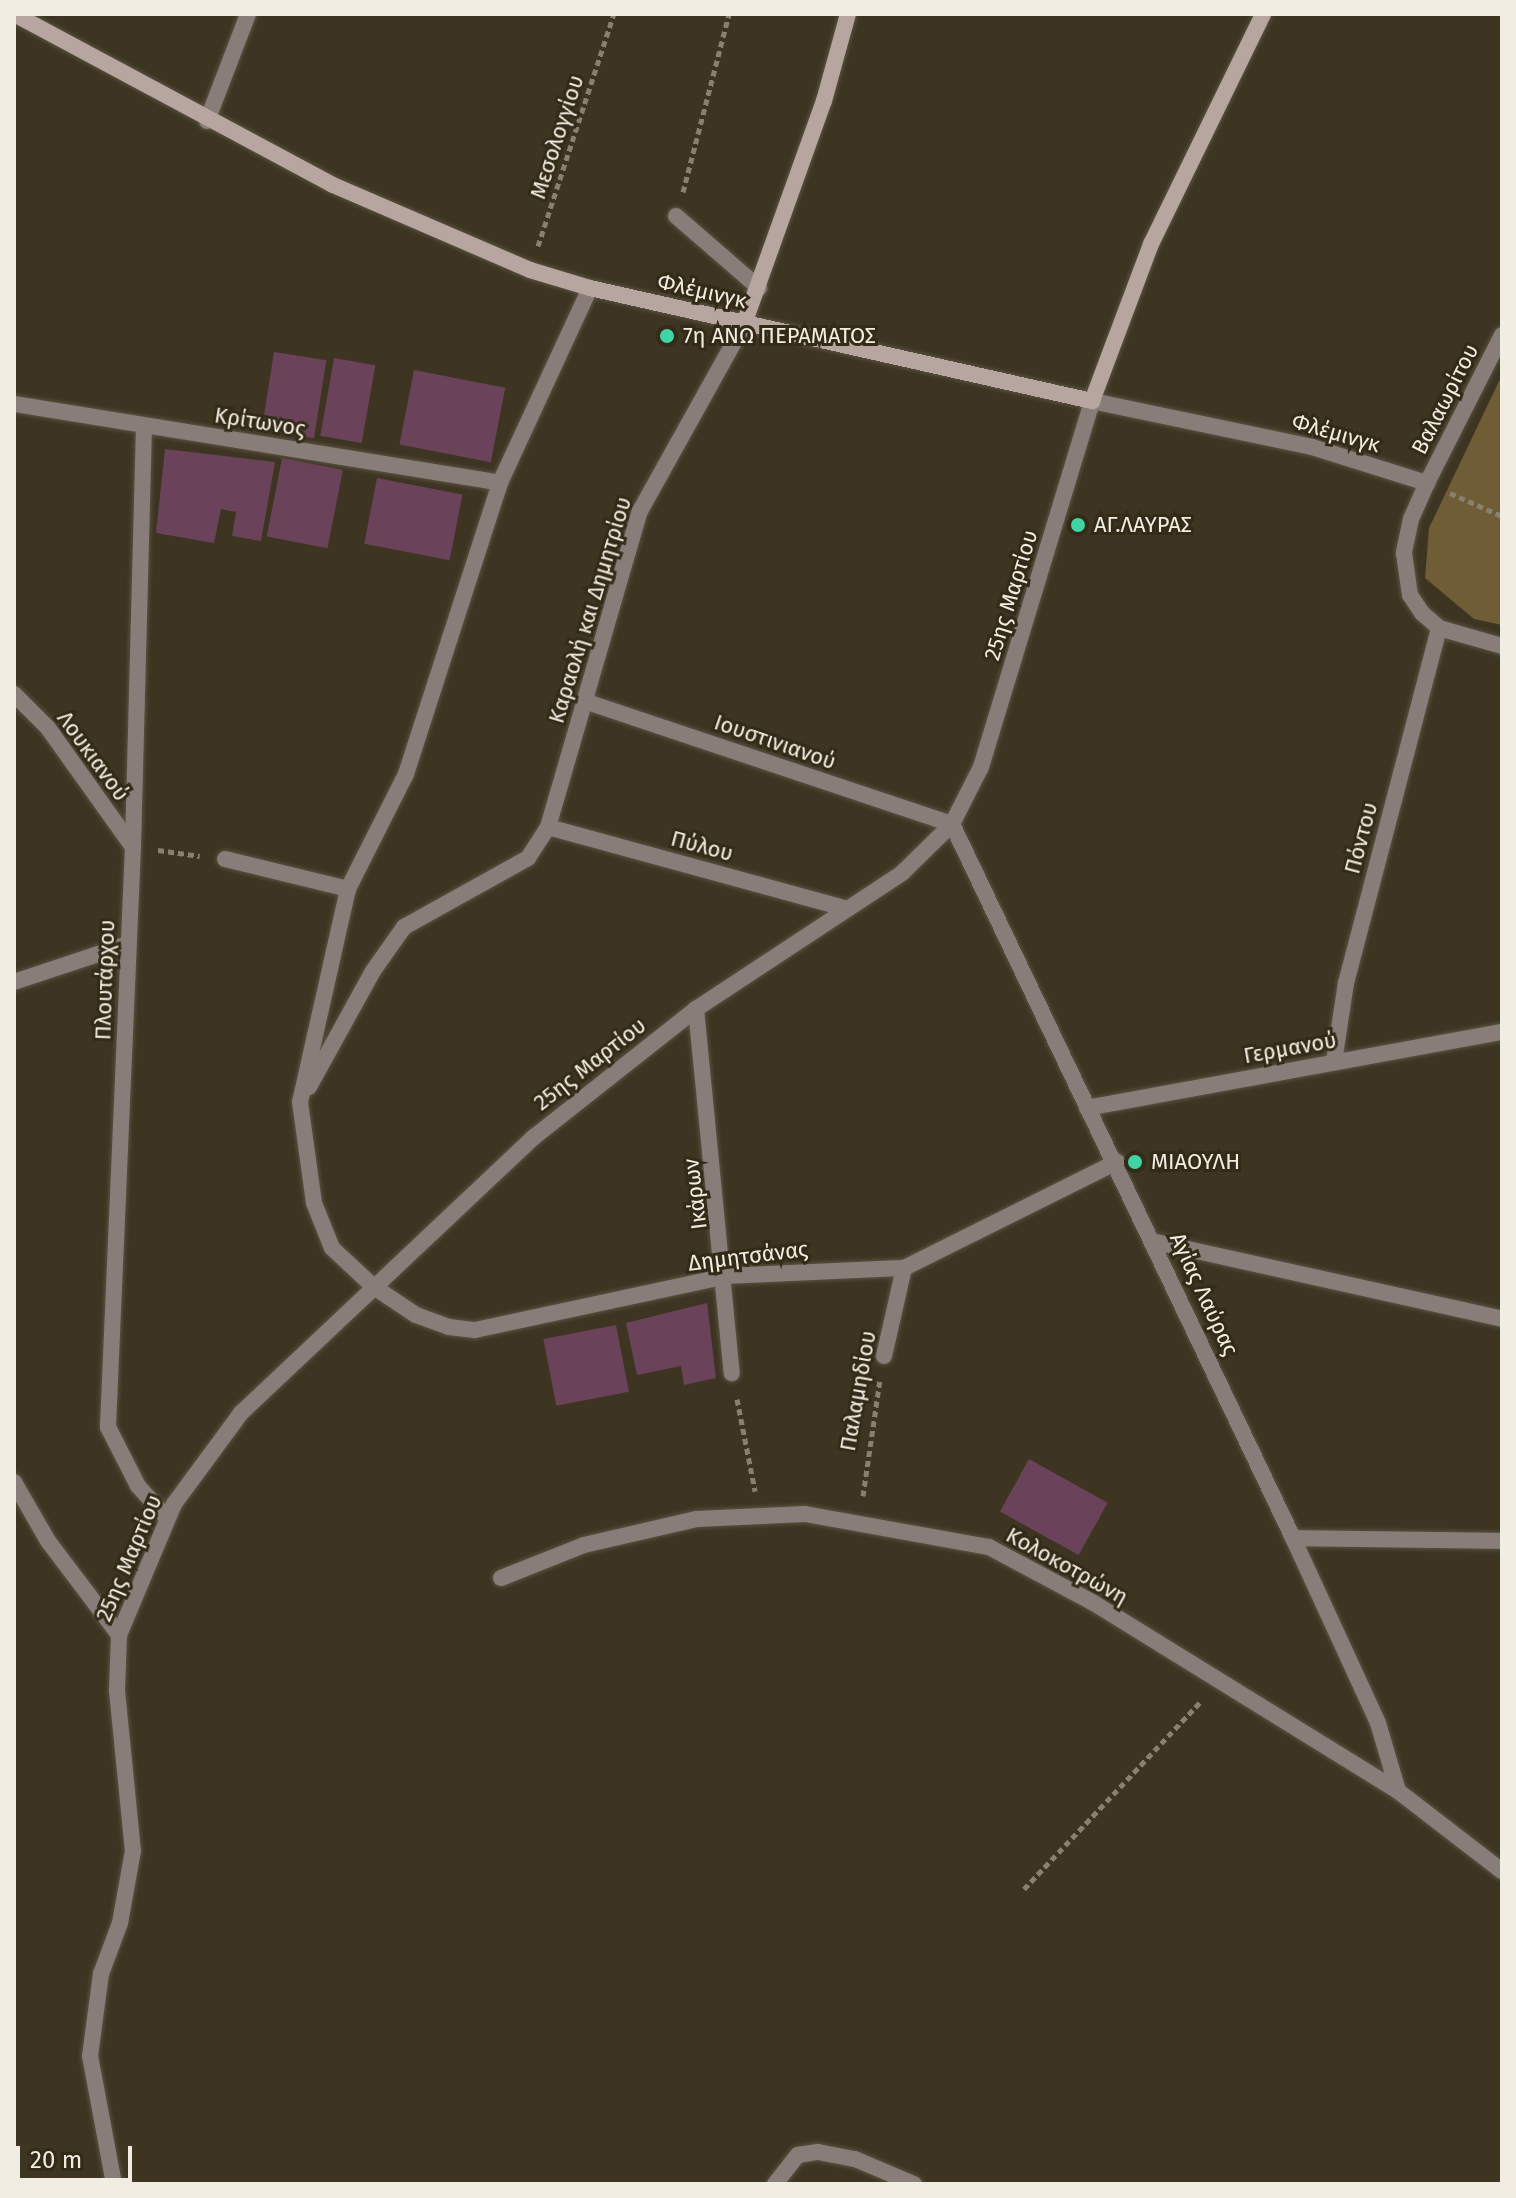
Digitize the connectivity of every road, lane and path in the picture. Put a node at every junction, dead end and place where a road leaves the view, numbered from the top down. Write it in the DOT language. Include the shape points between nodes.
graph roads {
  1 [pos="14,14"];
  2 [pos="248,14"];
  3 [pos="614,14"];
  4 [pos="729,14"];
  5 [pos="848,14"];
  6 [pos="1263,14"];
  7 [pos="207,121"];
  8 [pos="676,216"];
  9 [pos="530,270"];
  10 [pos="590,288"];
  11 [pos="759,288"];
  12 [pos="744,324"];
  13 [pos="1502,335"];
  14 [pos="1092,401"];
  15 [pos="14,404"];
  16 [pos="144,426"];
  17 [pos="500,483"];
  18 [pos="1427,483"];
  19 [pos="1502,516"];
  20 [pos="1439,628"];
  21 [pos="1502,646"];
  22 [pos="14,694"];
  23 [pos="584,701"];
  24 [pos="952,824"];
  25 [pos="548,827"];
  26 [pos="133,847"];
  27 [pos="225,859"];
  28 [pos="348,889"];
  29 [pos="845,908"];
  30 [pos="128,944"];
  31 [pos="14,982"];
  32 [pos="696,1009"];
  33 [pos="1502,1032"];
  34 [pos="1334,1062"];
  35 [pos="300,1102"];
  36 [pos="1087,1108"];
  37 [pos="1117,1162"];
  38 [pos="1156,1242"];
  39 [pos="904,1268"];
  40 [pos="727,1276"];
  41 [pos="374,1287"];
  42 [pos="1502,1319"];
  43 [pos="884,1356"];
  44 [pos="732,1373"];
  45 [pos="14,1482"];
  46 [pos="759,1516"];
  47 [pos="167,1518"];
  48 [pos="859,1521"];
  49 [pos="1293,1538"];
  50 [pos="1502,1541"];
  51 [pos="501,1578"];
  52 [pos="119,1635"];
  53 [pos="1218,1683"];
  54 [pos="1398,1791"];
  55 [pos="1502,1871"];
  56 [pos="1024,1889"];
  57 [pos="114,2184"];
  58 [pos="775,2184"];
  59 [pos="914,2184"];
  1 -- 7 [label="street, Φλέμινγκ"];
  2 -- 7 [label="street"];
  3 -- 9 [label="path, Μεσολογγίου"];
  4 -- 8 [label="path"];
  5 -- 11 [label="street, Καραολή και Δημητρίου" via="824,101"];
  6 -- 14 [label="street, 25ης Μαρτίου" via="1151,244"];
  7 -- 9 [label="street, Φλέμινγκ" via="333,185"];
  8 -- 11 [label="street"];
  9 -- 10 [label="street, Φλέμινγκ"];
  10 -- 12 [label="street, Φλέμινγκ"];
  10 -- 17 [label="street"];
  11 -- 12 [label="street, Καραολή και Δημητρίου"];
  12 -- 14 [label="street, Φλέμινγκ"];
  12 -- 23 [label="street, Καραολή και Δημητρίου" via="640,511"];
  13 -- 18 [label="street, Βαλαωρίτου"];
  14 -- 18 [label="street, Φλέμινγκ" via="1312,447"];
  14 -- 24 [label="street, 25ης Μαρτίου" via="981,767"];
  15 -- 16 [label="street, Κρίτωνος"];
  16 -- 17 [label="street, Κρίτωνος"];
  16 -- 26 [label="street, Πλουτάρχου"];
  17 -- 28 [label="street" via="406,774"];
  18 -- 19 [label="path"];
  18 -- 20 [label="street, Βαλαωρίτου" via="1408,531 1405,573 1416,604"];
  20 -- 21 [label="street"];
  20 -- 34 [label="street, Πόντου" via="1346,983"];
  22 -- 26 [label="street, Λουκιανού" via="48,728"];
  23 -- 24 [label="street, Ιουστινιανού"];
  23 -- 25 [label="street, Καραολή και Δημητρίου"];
  24 -- 29 [label="street, 25ης Μαρτίου" via="902,873"];
  24 -- 36 [label="street, Αγίας Λαύρας"];
  25 -- 29 [label="street, Πύλου"];
  25 -- 35 [label="street, Καραολή και Δημητρίου" via="528,858 404,927 373,971"];
  26 -- 27 [label="path"];
  26 -- 30 [label="street, Πλουτάρχου"];
  27 -- 28 [label="street"];
  28 -- 35 [label="street"];
  29 -- 32 [label="street, 25ης Μαρτίου"];
  30 -- 31 [label="street"];
  30 -- 47 [label="street, Πλουτάρχου" via="108,1427 138,1486"];
  32 -- 40 [label="street, Ικάρων"];
  32 -- 41 [label="street, 25ης Μαρτίου" via="534,1137"];
  33 -- 34 [label="street, Γερμανού"];
  34 -- 36 [label="street, Γερμανού"];
  35 -- 41 [label="street" via="314,1203 332,1248"];
  36 -- 37 [label="street, Αγίας Λαύρας"];
  37 -- 38 [label="street, Αγίας Λαύρας"];
  37 -- 39 [label="street, Δημητσάνας"];
  38 -- 42 [label="street"];
  38 -- 49 [label="street, Αγίας Λαύρας"];
  39 -- 40 [label="street, Δημητσάνας"];
  39 -- 43 [label="street, Παλαμηδίου"];
  40 -- 41 [label="street, Δημητσάνας" via="475,1330 416,1315"];
  40 -- 44 [label="street, Ικάρων"];
  41 -- 47 [label="street, 25ης Μαρτίου" via="241,1413"];
  43 -- 48 [label="path, Παλαμηδίου"];
  44 -- 46 [label="path"];
  45 -- 52 [label="street" via="48,1541"];
  46 -- 48 [label="street, Κολοκοτρώνη"];
  46 -- 51 [label="street, Κολοκοτρώνη" via="697,1519 584,1545"];
  47 -- 52 [label="street, 25ης Μαρτίου"];
  48 -- 53 [label="street, Κολοκοτρώνη" via="989,1547 1092,1602"];
  49 -- 50 [label="street"];
  49 -- 54 [label="street, Αγίας Λαύρας" via="1378,1723"];
  52 -- 57 [label="street, 25ης Μαρτίου" via="117,1690 133,1851 120,1923 101,1974 90,2056"];
  53 -- 54 [label="street, Κολοκοτρώνη"];
  53 -- 56 [label="path"];
  54 -- 55 [label="street, Κολοκοτρώνη"];
  58 -- 59 [label="street" via="798,2155 818,2152 855,2159"];
}
